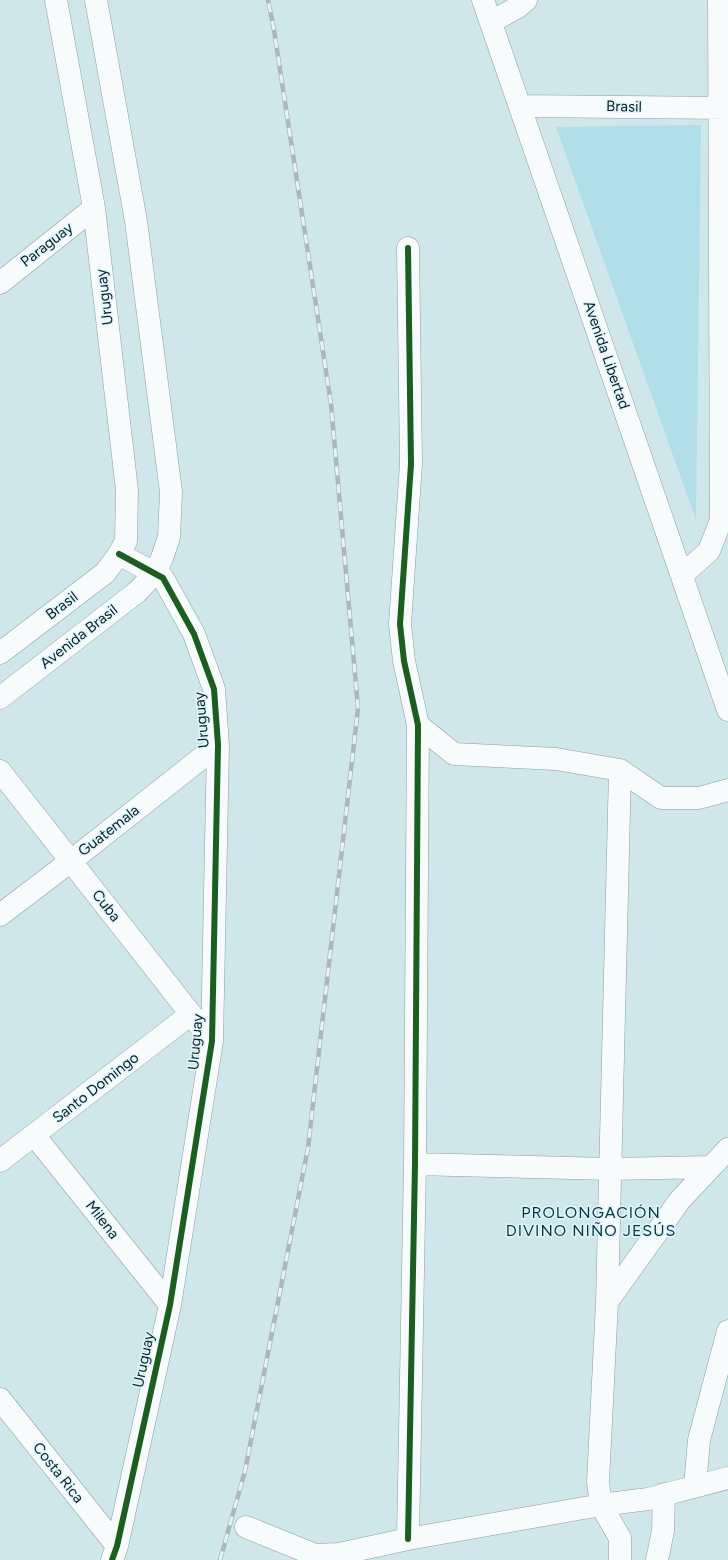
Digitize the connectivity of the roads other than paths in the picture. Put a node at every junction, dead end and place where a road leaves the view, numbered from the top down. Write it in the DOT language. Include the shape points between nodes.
graph roads {
  1 [pos="56,0"];
  2 [pos="96,0"];
  3 [pos="483,0"];
  4 [pos="526,0"];
  5 [pos="719,0"];
  6 [pos="491,22"];
  7 [pos="520,106"];
  8 [pos="724,108"];
  9 [pos="94,208"];
  10 [pos="408,248"];
  11 [pos="0,283"];
  12 [pos="119,554"];
  13 [pos="155,573"];
  14 [pos="682,575"];
  15 [pos="0,653"];
  16 [pos="0,698"];
  17 [pos="728,710"];
  18 [pos="418,725"];
  19 [pos="218,745"];
  20 [pos="620,770"];
  21 [pos="0,771"];
  22 [pos="728,790"];
  23 [pos="71,861"];
  24 [pos="0,915"];
  25 [pos="191,1014"];
  26 [pos="212,1041"];
  27 [pos="34,1135"];
  28 [pos="728,1149"];
  29 [pos="0,1161"];
  30 [pos="415,1164"];
  31 [pos="711,1167"];
  32 [pos="610,1170"];
  33 [pos="607,1302"];
  34 [pos="170,1305"];
  35 [pos="728,1331"];
  36 [pos="0,1399"];
  37 [pos="728,1478"];
  38 [pos="695,1486"];
  39 [pos="664,1494"];
  40 [pos="602,1505"];
  41 [pos="246,1527"];
  42 [pos="408,1538"];
  43 [pos="381,1552"];
  44 [pos="114,1553"];
  45 [pos="620,1560"];
  46 [pos="657,1560"];
  1 -- 9 [label="street, Uruguay"];
  2 -- 13 [label="street" via="136,221 171,492 169,537"];
  3 -- 6 [label="street, Avenida Libertad"];
  4 -- 6 [label="street"];
  5 -- 8 [label="street"];
  6 -- 7 [label="street, Avenida Libertad"];
  7 -- 8 [label="street, Brasil"];
  7 -- 14 [label="street, Avenida Libertad"];
  8 -- 14 [label="street" via="721,520 708,551"];
  9 -- 11 [label="street, Paraguay"];
  9 -- 12 [label="street, Uruguay" via="127,490 126,541"];
  10 -- 18 [label="street" via="411,464 400,624 404,661"];
  12 -- 13 [label="street, Uruguay"];
  12 -- 15 [label="street, Brasil" via="105,573"];
  13 -- 16 [label="street, Avenida Brasil" via="137,592"];
  13 -- 19 [label="street, Uruguay" via="163,578 196,641 214,689"];
  14 -- 17 [label="street, Avenida Libertad"];
  18 -- 20 [label="street" via="454,754 556,759"];
  18 -- 30 [label="street"];
  19 -- 23 [label="street, Guatemala"];
  19 -- 26 [label="street, Uruguay"];
  20 -- 22 [label="street" via="661,798 699,798"];
  20 -- 32 [label="street"];
  21 -- 23 [label="street, Cuba"];
  23 -- 24 [label="street, Guatemala"];
  23 -- 25 [label="street, Cuba"];
  25 -- 26 [label="street, Cuba"];
  25 -- 27 [label="street, Santo Domingo"];
  26 -- 34 [label="street, Uruguay"];
  27 -- 29 [label="street, Santo Domingo"];
  27 -- 34 [label="street, Milena"];
  28 -- 31 [label="street"];
  30 -- 32 [label="street"];
  30 -- 42 [label="street"];
  31 -- 32 [label="street"];
  31 -- 33 [label="street" via="680,1200"];
  32 -- 33 [label="street"];
  33 -- 40 [label="street" via="598,1482"];
  34 -- 44 [label="street, Uruguay"];
  35 -- 38 [label="street" via="699,1440"];
  36 -- 44 [label="street, Costa Rica"];
  37 -- 38 [label="street"];
  38 -- 39 [label="street"];
  39 -- 40 [label="street" via="648,1499"];
  39 -- 46 [label="street" via="663,1531"];
  40 -- 42 [label="street"];
  40 -- 45 [label="street" via="620,1538"];
  41 -- 43 [label="street" via="316,1555"];
  42 -- 43 [label="street"];
}
